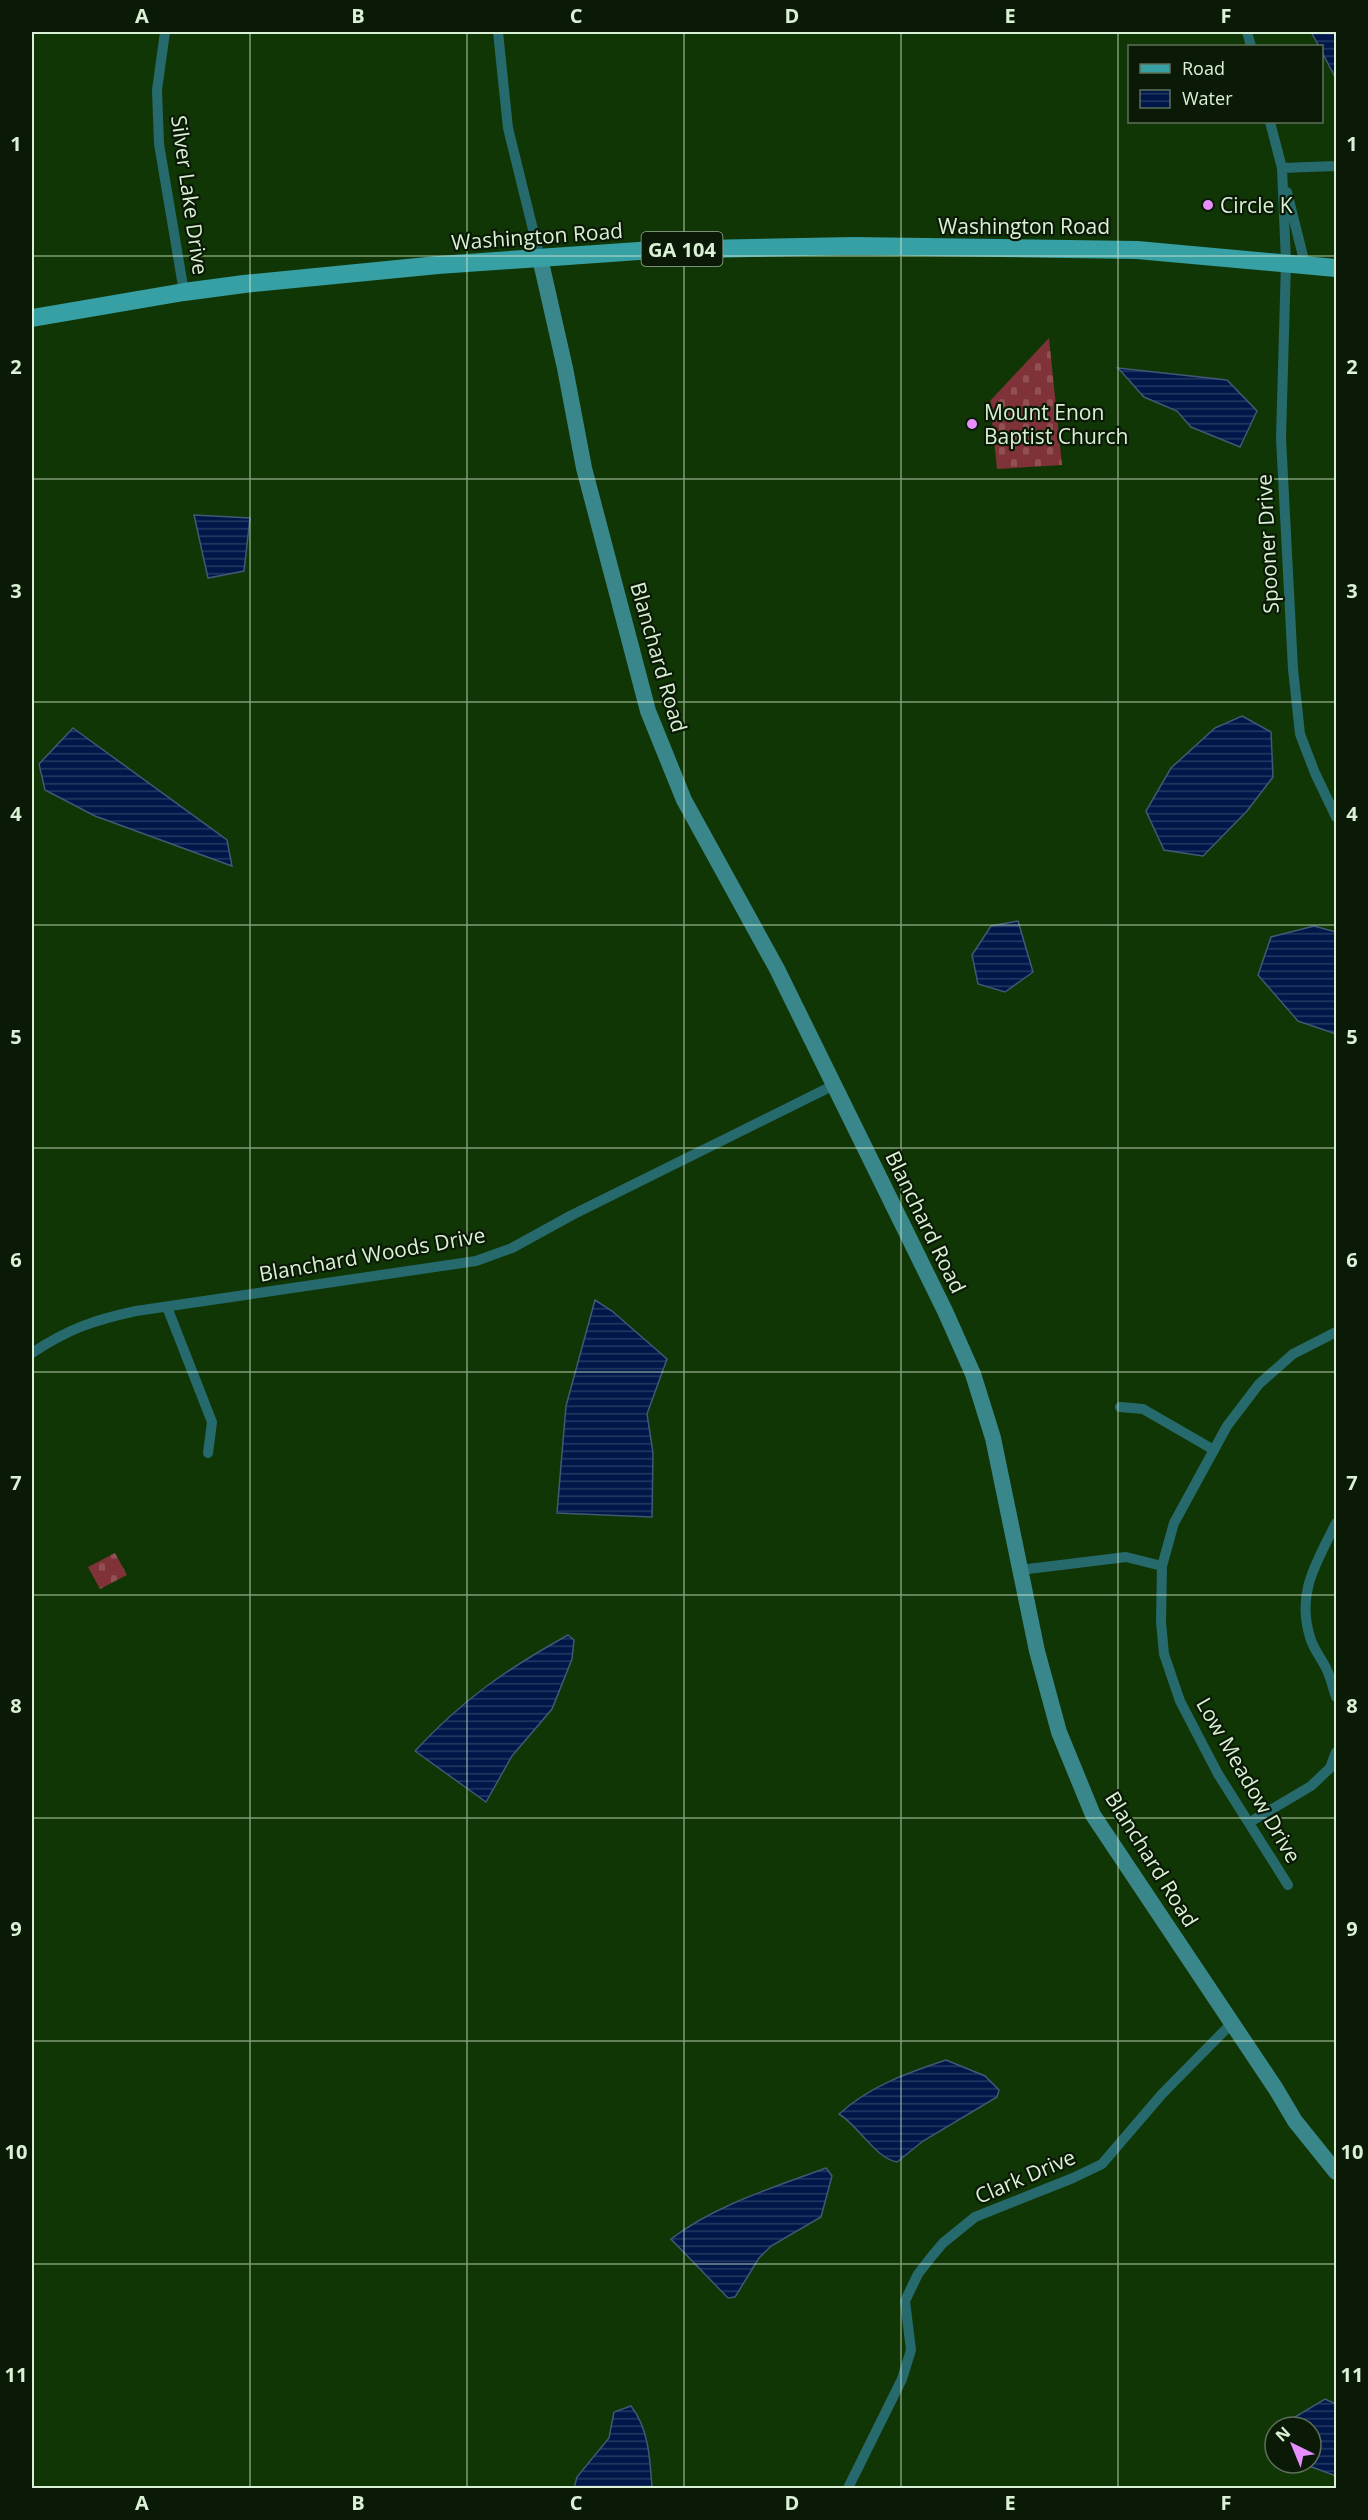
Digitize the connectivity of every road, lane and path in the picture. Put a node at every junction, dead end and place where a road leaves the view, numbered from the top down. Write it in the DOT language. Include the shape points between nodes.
graph roads {
  1 [pos="165,32"];
  2 [pos="498,32"];
  3 [pos="1270,123"];
  4 [pos="1336,166"];
  5 [pos="1282,168"];
  6 [pos="540,258"];
  7 [pos="1286,262"];
  8 [pos="1305,264"];
  9 [pos="1336,268"];
  10 [pos="184,292"];
  11 [pos="32,318"];
  12 [pos="1336,817"];
  13 [pos="834,1085"];
  14 [pos="167,1306"];
  15 [pos="1336,1332"];
  16 [pos="32,1353"];
  17 [pos="1120,1407"];
  18 [pos="1214,1450"];
  19 [pos="208,1453"];
  20 [pos="1336,1523"];
  21 [pos="1162,1566"];
  22 [pos="1020,1570"];
  23 [pos="1336,1697"];
  24 [pos="1336,1752"];
  25 [pos="1250,1822"];
  26 [pos="1288,1885"];
  27 [pos="1231,2024"];
  28 [pos="1336,2172"];
  29 [pos="848,2488"];
  1 -- 10 [label="street, Silver Lake Drive" via="157,90 159,144"];
  2 -- 6 [label="street" via="508,128"];
  3 -- 5 [label="street"];
  4 -- 5 [label="street"];
  5 -- 7 [label="street, Spooner Drive"];
  5 -- 8 [label="street"];
  6 -- 7 [label="main road, Washington Road / GA 104" via="653,250 853,246 1137,249"];
  6 -- 10 [label="main road, Washington Road / GA 104"];
  6 -- 13 [label="street, Blanchard Road" via="584,468 648,711 684,800 777,969"];
  7 -- 8 [label="main road, Washington Road / GA 104"];
  7 -- 12 [label="street, Spooner Drive" via="1281,438 1295,690 1300,734"];
  8 -- 9 [label="main road, Washington Road / GA 104"];
  10 -- 11 [label="main road, Washington Road / GA 104"];
  13 -- 14 [label="street, Blanchard Woods Drive" via="512,1248 476,1261"];
  13 -- 22 [label="street, Blanchard Road" via="973,1374 993,1438"];
  14 -- 16 [label="street, Blanchard Woods Drive" via="97,1319"];
  14 -- 19 [label="street" via="212,1422"];
  15 -- 18 [label="street, Low Meadow Drive" via="1293,1354 1259,1384"];
  17 -- 18 [label="street" via="1143,1409"];
  18 -- 21 [label="street, Low Meadow Drive" via="1174,1523"];
  20 -- 23 [label="street" via="1307,1586 1304,1609 1310,1639"];
  21 -- 22 [label="street" via="1126,1557"];
  21 -- 25 [label="street, Low Meadow Drive" via="1164,1654 1176,1692 1218,1774"];
  22 -- 27 [label="street, Blanchard Road" via="1059,1732 1093,1815"];
  24 -- 25 [label="street" via="1330,1768 1311,1786"];
  25 -- 26 [label="street, Low Meadow Drive"];
  27 -- 28 [label="street, Blanchard Road" via="1295,2121"];
  27 -- 29 [label="street, Clark Drive" via="1162,2094 1102,2164 975,2217 932,2256 905,2301 911,2350 902,2379"];
}
